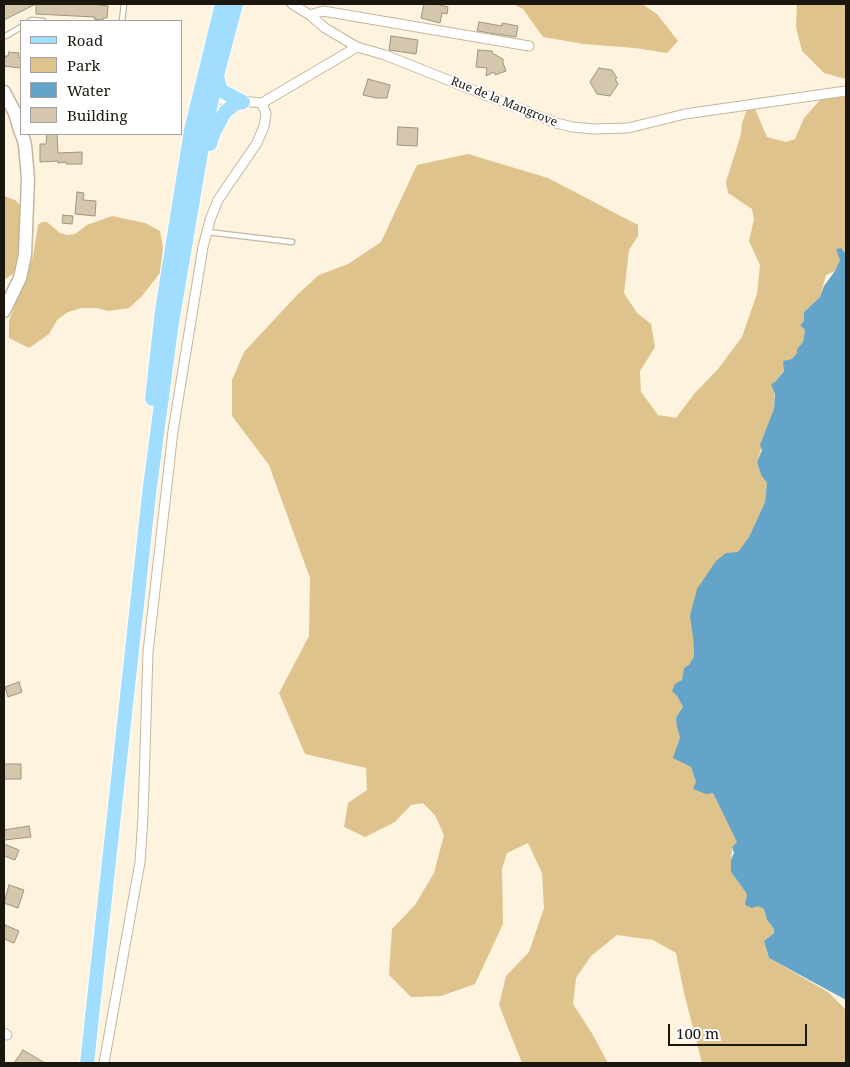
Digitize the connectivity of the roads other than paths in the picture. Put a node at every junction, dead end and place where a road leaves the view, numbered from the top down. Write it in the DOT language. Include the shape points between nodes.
graph roads {
  1 [pos="124,4"];
  2 [pos="222,4"];
  3 [pos="236,4"];
  4 [pos="292,4"];
  5 [pos="310,15"];
  6 [pos="122,20"];
  7 [pos="20,28"];
  8 [pos="4,38"];
  9 [pos="529,46"];
  10 [pos="357,47"];
  11 [pos="217,76"];
  12 [pos="846,90"];
  13 [pos="4,92"];
  14 [pos="211,98"];
  15 [pos="243,102"];
  16 [pos="262,103"];
  17 [pos="20,130"];
  18 [pos="22,135"];
  19 [pos="190,209"];
  20 [pos="207,232"];
  21 [pos="292,242"];
  22 [pos="4,311"];
  23 [pos="78,1063"];
  24 [pos="86,1063"];
  25 [pos="104,1063"];
  1 -- 6 [label="lane"];
  2 -- 14 [label="main road"];
  3 -- 11 [label="main road"];
  4 -- 5 [label="street, Rue de la Mangrove"];
  5 -- 9 [label="street" via="323,11"];
  5 -- 10 [label="street, Rue de la Mangrove"];
  7 -- 8 [label="lane"];
  10 -- 12 [label="street, Rue de la Mangrove" via="463,85 536,116 593,129 619,129 685,114"];
  10 -- 16 [label="street"];
  11 -- 14 [label="main road"];
  11 -- 15 [label="main road" via="222,91"];
  13 -- 17 [label="main road"];
  14 -- 15 [label="street"];
  14 -- 19 [label="main road"];
  14 -- 23 [label="main road" via="191,130 162,310"];
  15 -- 16 [label="street"];
  15 -- 19 [label="main road" via="230,107 217,126"];
  16 -- 20 [label="street" via="266,114 264,126 257,142 218,200"];
  18 -- 22 [label="main road" via="28,179 25,256 20,278"];
  19 -- 24 [label="main road" via="149,494"];
  20 -- 21 [label="lane"];
  20 -- 25 [label="street" via="174,431 148,652 140,862"];
}
